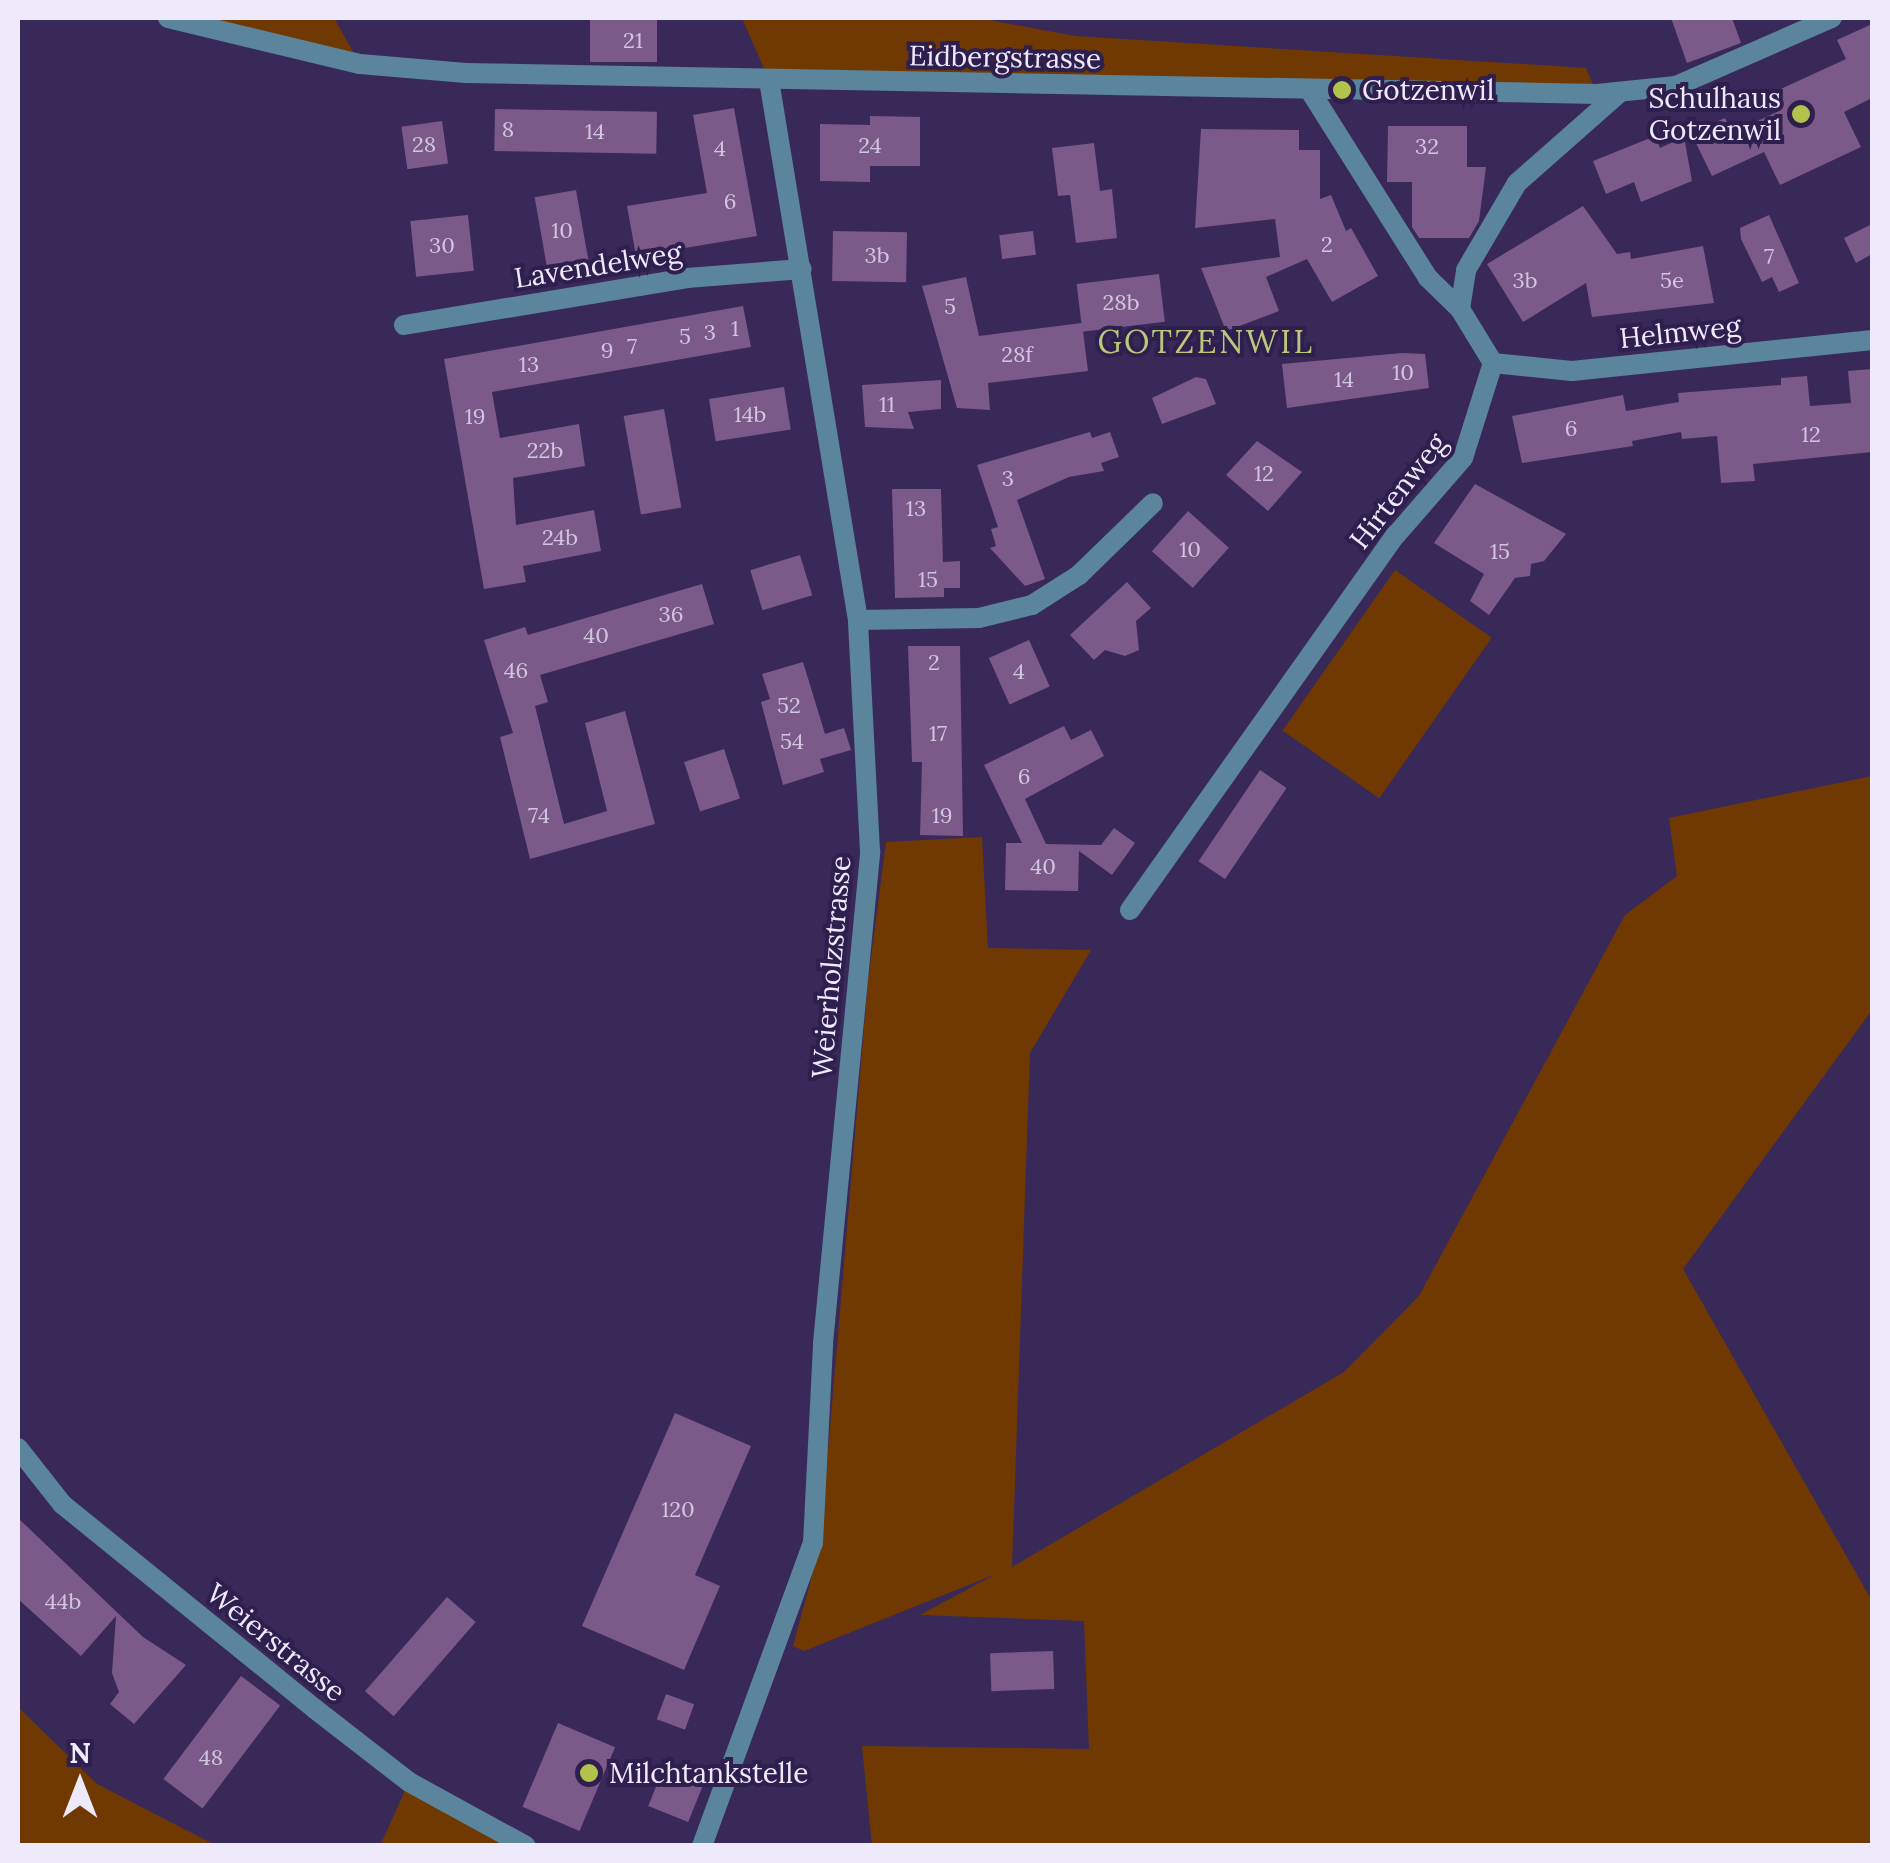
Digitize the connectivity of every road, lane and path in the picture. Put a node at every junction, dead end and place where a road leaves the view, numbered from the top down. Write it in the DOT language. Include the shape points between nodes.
graph roads {
  1 [pos="168,18"];
  2 [pos="1832,18"];
  3 [pos="769,80"];
  4 [pos="1309,89"];
  5 [pos="1618,94"];
  6 [pos="802,269"];
  7 [pos="1460,309"];
  8 [pos="404,325"];
  9 [pos="1872,340"];
  10 [pos="1493,363"];
  11 [pos="1153,502"];
  12 [pos="858,620"];
  13 [pos="1130,910"];
  14 [pos="18,1448"];
  15 [pos="526,1846"];
  16 [pos="702,1846"];
  1 -- 3 [label="street, Eidbergstrasse" via="360,64"];
  2 -- 5 [label="street, Eidbergstrasse" via="1676,86"];
  3 -- 4 [label="street, Eidbergstrasse"];
  3 -- 6 [label="street, Weierholzstrasse"];
  4 -- 5 [label="street, Eidbergstrasse"];
  4 -- 7 [label="street" via="1428,278"];
  5 -- 7 [label="street" via="1518,183 1466,270"];
  6 -- 8 [label="street, Lavendelweg" via="687,278"];
  6 -- 12 [label="street, Weierholzstrasse"];
  7 -- 10 [label="street"];
  9 -- 10 [label="street, Helmweg" via="1572,371"];
  10 -- 13 [label="street, Hirtenweg" via="1463,458 1396,535"];
  11 -- 12 [label="street" via="1079,575 1032,605 979,618"];
  12 -- 16 [label="street, Weierholzstrasse" via="870,850 823,1343 813,1543"];
  14 -- 15 [label="street, Weierstrasse" via="62,1504 314,1709 409,1782"];
}
